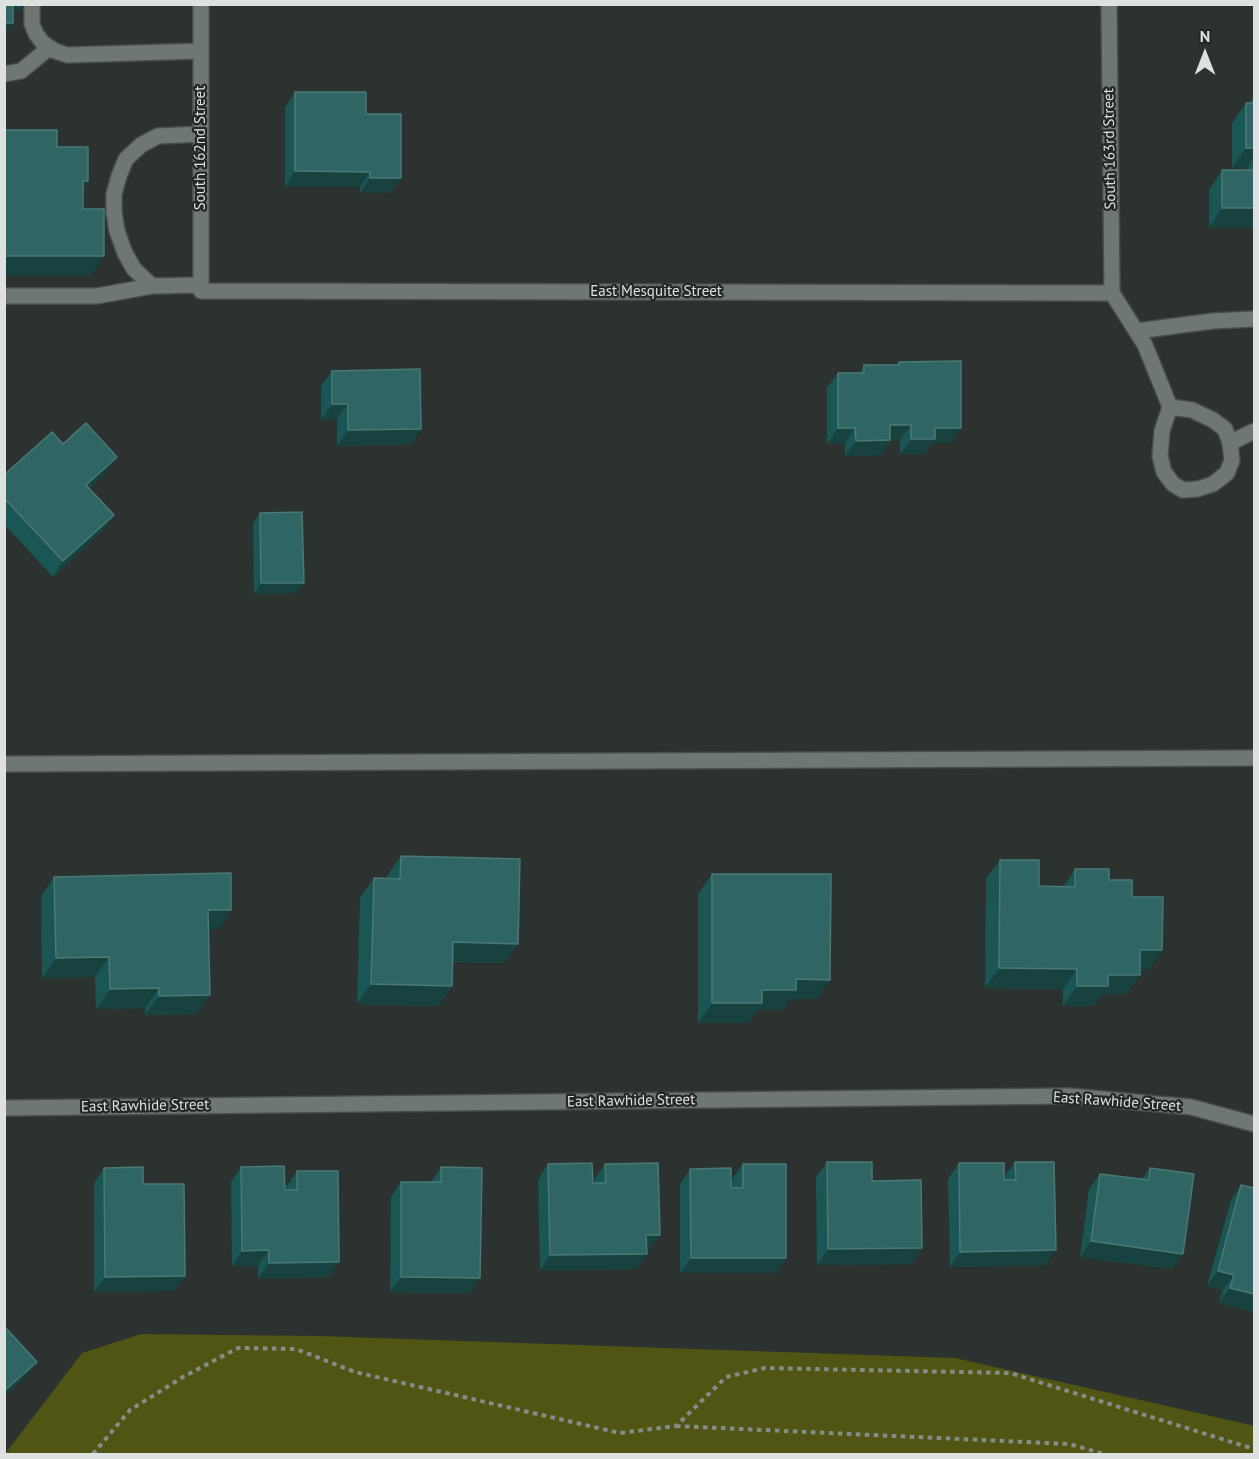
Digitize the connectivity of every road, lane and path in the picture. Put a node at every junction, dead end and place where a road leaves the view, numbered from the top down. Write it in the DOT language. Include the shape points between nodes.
graph roads {
  1 [pos="32,4"];
  2 [pos="201,4"];
  3 [pos="1109,4"];
  4 [pos="49,48"];
  5 [pos="201,51"];
  6 [pos="4,74"];
  7 [pos="201,134"];
  8 [pos="152,286"];
  9 [pos="201,288"];
  10 [pos="1112,293"];
  11 [pos="4,296"];
  12 [pos="1254,319"];
  13 [pos="1137,331"];
  14 [pos="1170,407"];
  15 [pos="1254,431"];
  16 [pos="1230,443"];
  17 [pos="1254,758"];
  18 [pos="4,764"];
  19 [pos="4,1108"];
  20 [pos="1254,1124"];
  21 [pos="676,1426"];
  22 [pos="1254,1449"];
  23 [pos="93,1455"];
  24 [pos="1104,1455"];
  1 -- 4 [label="street" via="32,24"];
  2 -- 5 [label="street, South 162nd Street"];
  3 -- 10 [label="street, South 163rd Street"];
  4 -- 5 [label="street" via="67,55"];
  4 -- 6 [label="street" via="21,71"];
  5 -- 7 [label="street, South 162nd Street"];
  7 -- 8 [label="street" via="158,136 126,159 118,176 114,203 117,231 134,269"];
  7 -- 9 [label="street, South 162nd Street"];
  8 -- 9 [label="street, East Mesquite Street"];
  8 -- 11 [label="street" via="97,296"];
  9 -- 10 [label="street, East Mesquite Street"];
  10 -- 13 [label="street"];
  12 -- 13 [label="street"];
  13 -- 14 [label="street"];
  14 -- 16 [label="street" via="1192,410 1213,420 1225,429"];
  14 -- 16 [label="street" via="1162,431 1160,456 1164,472 1173,484 1183,490 1213,484 1227,473 1232,460"];
  15 -- 16 [label="street"];
  17 -- 18 [label="street"];
  19 -- 20 [label="street, East Rawhide Street" via="1069,1096 1191,1107"];
  21 -- 22 [label="path" via="726,1377 765,1368 1010,1373"];
  21 -- 23 [label="path" via="620,1432 355,1372 296,1349 238,1348 130,1410"];
  21 -- 24 [label="path" via="1069,1444"];
}
